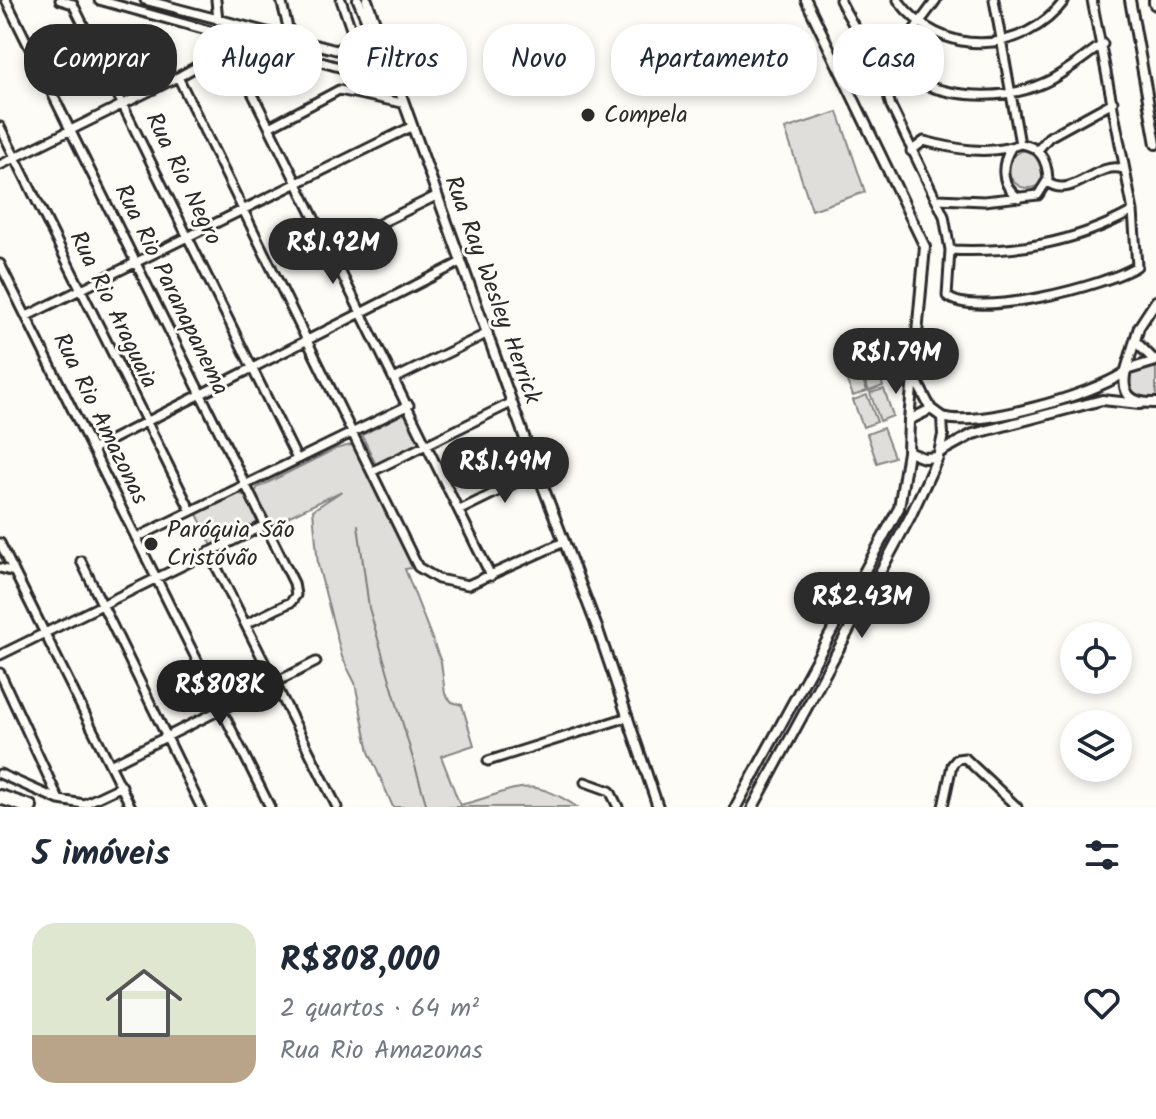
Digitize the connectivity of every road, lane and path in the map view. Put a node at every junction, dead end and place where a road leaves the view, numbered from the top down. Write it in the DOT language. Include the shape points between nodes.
graph roads {
  1 [pos="6,0"];
  2 [pos="60,0"];
  3 [pos="99,0"];
  4 [pos="145,0"];
  5 [pos="216,0"];
  6 [pos="281,0"];
  7 [pos="341,0"];
  8 [pos="358,0"];
  9 [pos="367,0"];
  10 [pos="806,0"];
  11 [pos="840,0"];
  12 [pos="898,0"];
  13 [pos="936,0"];
  14 [pos="994,0"];
  15 [pos="1065,0"];
  16 [pos="1092,0"];
  17 [pos="1130,0"];
  18 [pos="74,2"];
  19 [pos="218,20"];
  20 [pos="921,23"];
  21 [pos="233,24"];
  22 [pos="287,24"];
  23 [pos="368,24"];
  24 [pos="374,24"];
  25 [pos="853,24"];
  26 [pos="193,26"];
  27 [pos="1000,42"];
  28 [pos="1103,44"];
  29 [pos="322,48"];
  30 [pos="193,69"];
  31 [pos="178,77"];
  32 [pos="944,90"];
  33 [pos="1009,93"];
  34 [pos="255,96"];
  35 [pos="399,96"];
  36 [pos="888,96"];
  37 [pos="1113,102"];
  38 [pos="123,103"];
  39 [pos="402,103"];
  40 [pos="271,126"];
  41 [pos="0,127"];
  42 [pos="411,127"];
  43 [pos="69,130"];
  44 [pos="1020,144"];
  45 [pos="1156,144"];
  46 [pos="1011,148"];
  47 [pos="1038,150"];
  48 [pos="911,151"];
  49 [pos="15,157"];
  50 [pos="0,165"];
  51 [pos="1123,169"];
  52 [pos="298,182"];
  53 [pos="1047,182"];
  54 [pos="436,196"];
  55 [pos="938,199"];
  56 [pos="1020,199"];
  57 [pos="244,209"];
  58 [pos="1133,211"];
  59 [pos="189,236"];
  60 [pos="332,247"];
  61 [pos="950,250"];
  62 [pos="461,262"];
  63 [pos="0,264"];
  64 [pos="135,264"];
  65 [pos="81,289"];
  66 [pos="1156,301"];
  67 [pos="364,314"];
  68 [pos="27,316"];
  69 [pos="488,333"];
  70 [pos="309,341"];
  71 [pos="1136,342"];
  72 [pos="1156,361"];
  73 [pos="253,368"];
  74 [pos="1125,372"];
  75 [pos="915,375"];
  76 [pos="396,378"];
  77 [pos="201,394"];
  78 [pos="511,403"];
  79 [pos="1156,403"];
  80 [pos="1140,404"];
  81 [pos="409,405"];
  82 [pos="931,409"];
  83 [pos="942,417"];
  84 [pos="909,420"];
  85 [pos="146,421"];
  86 [pos="354,432"];
  87 [pos="429,445"];
  88 [pos="93,449"];
  89 [pos="908,452"];
  90 [pos="939,454"];
  91 [pos="297,459"];
  92 [pos="373,471"];
  93 [pos="537,472"];
  94 [pos="244,485"];
  95 [pos="460,510"];
  96 [pos="191,511"];
  97 [pos="265,525"];
  98 [pos="136,538"];
  99 [pos="564,542"];
  100 [pos="0,543"];
  101 [pos="209,552"];
  102 [pos="81,561"];
  103 [pos="0,568"];
  104 [pos="14,572"];
  105 [pos="491,576"];
  106 [pos="155,577"];
  107 [pos="102,604"];
  108 [pos="246,624"];
  109 [pos="45,632"];
  110 [pos="0,655"];
  111 [pos="316,662"];
  112 [pos="0,673"];
  113 [pos="274,683"];
  114 [pos="221,710"];
  115 [pos="628,717"];
  116 [pos="167,737"];
  117 [pos="488,761"];
  118 [pos="112,764"];
  119 [pos="0,774"];
  120 [pos="585,782"];
  121 [pos="122,786"];
  122 [pos="0,797"];
  123 [pos="63,801"];
  124 [pos="30,807"];
  125 [pos="131,807"];
  126 [pos="201,807"];
  127 [pos="270,807"];
  128 [pos="337,807"];
  129 [pos="618,807"];
  130 [pos="658,807"];
  131 [pos="736,807"];
  132 [pos="753,807"];
  133 [pos="943,807"];
  134 [pos="1017,807"];
  1 -- 43 [label="street, Rua Rio Paranapanema"];
  2 -- 18 [label="street"];
  3 -- 26 [label="street"];
  4 -- 19 [label="street"];
  5 -- 19 [label="street"];
  6 -- 22 [label="street"];
  7 -- 29 [label="street" via="352,32 343,49"];
  8 -- 23 [label="street, Rua Ray Wesley Herrick"];
  9 -- 24 [label="street, Rua Ray Wesley Herrick"];
  10 -- 75 [label="street" via="925,247"];
  11 -- 25 [label="street"];
  12 -- 20 [label="street"];
  13 -- 20 [label="street"];
  14 -- 27 [label="street"];
  15 -- 27 [label="street" via="1033,30"];
  16 -- 28 [label="street"];
  17 -- 45 [label="street"];
  18 -- 38 [label="street, Rua Rio Negro"];
  19 -- 21 [label="street"];
  20 -- 27 [label="street" via="960,41"];
  27 -- 33 [label="street"];
  28 -- 33 [label="street" via="1045,82"];
  28 -- 37 [label="street"];
  30 -- 31 [label="street"];
  31 -- 38 [label="street"];
  31 -- 57 [label="street"];
  32 -- 33 [label="street"];
  33 -- 44 [label="street"];
  34 -- 40 [label="street"];
  35 -- 39 [label="street, Rua Ray Wesley Herrick"];
  36 -- 48 [label="street"];
  37 -- 47 [label="street" via="1049,137"];
  37 -- 51 [label="street"];
  38 -- 43 [label="street"];
  38 -- 59 [label="street, Rua Rio Negro"];
  39 -- 40 [label="street" via="339,90"];
  39 -- 42 [label="street, Rua Ray Wesley Herrick"];
  40 -- 52 [label="street"];
  41 -- 49 [label="street, Rua Rio Araguaia"];
  42 -- 52 [label="street"];
  42 -- 54 [label="street, Rua Ray Wesley Herrick"];
  43 -- 49 [label="street"];
  43 -- 64 [label="street, Rua Rio Paranapanema"];
  44 -- 46 [label="street"];
  44 -- 47 [label="street"];
  46 -- 48 [label="street" via="962,149 924,141"];
  46 -- 56 [label="street" via="1004,178"];
  47 -- 53 [label="street"];
  48 -- 55 [label="street"];
  49 -- 50 [label="street"];
  49 -- 65 [label="street, Rua Rio Araguaia"];
  51 -- 53 [label="street" via="1111,167 1064,187"];
  51 -- 58 [label="street"];
  52 -- 57 [label="street"];
  52 -- 60 [label="street"];
  53 -- 56 [label="street" via="1038,195"];
  54 -- 60 [label="street"];
  54 -- 62 [label="street, Rua Ray Wesley Herrick"];
  55 -- 56 [label="street"];
  55 -- 61 [label="street"];
  57 -- 59 [label="street"];
  57 -- 70 [label="street"];
  58 -- 61 [label="street" via="1090,231 1033,247"];
  58 -- 61 [label="street" via="1137,266 1069,292 1000,302 952,300 946,290"];
  59 -- 64 [label="street"];
  59 -- 73 [label="street, Rua Rio Negro"];
  60 -- 67 [label="street"];
  62 -- 67 [label="street"];
  62 -- 69 [label="street, Rua Ray Wesley Herrick"];
  63 -- 68 [label="street, Rua Rio Amazonas"];
  64 -- 65 [label="street"];
  64 -- 77 [label="street, Rua Rio Paranapanema"];
  65 -- 68 [label="street"];
  65 -- 85 [label="street, Rua Rio Araguaia"];
  66 -- 71 [label="street"];
  67 -- 70 [label="street"];
  67 -- 76 [label="street"];
  68 -- 88 [label="street, Rua Rio Amazonas"];
  69 -- 76 [label="street"];
  69 -- 78 [label="street, Rua Ray Wesley Herrick"];
  70 -- 73 [label="street"];
  70 -- 86 [label="street"];
  71 -- 72 [label="street"];
  71 -- 74 [label="street"];
  72 -- 74 [label="street"];
  73 -- 77 [label="street"];
  73 -- 91 [label="street, Rua Rio Negro"];
  74 -- 80 [label="street" via="1124,391"];
  74 -- 83 [label="street" via="1097,390 974,421"];
  75 -- 82 [label="street"];
  75 -- 84 [label="street"];
  76 -- 81 [label="street"];
  77 -- 85 [label="street"];
  77 -- 94 [label="street, Rua Rio Paranapanema"];
  78 -- 87 [label="street"];
  78 -- 93 [label="street, Rua Ray Wesley Herrick"];
  79 -- 80 [label="street"];
  80 -- 90 [label="street" via="1102,400 973,434"];
  81 -- 86 [label="street"];
  81 -- 87 [label="street"];
  82 -- 83 [label="street"];
  82 -- 84 [label="street"];
  83 -- 90 [label="street"];
  84 -- 89 [label="street"];
  85 -- 88 [label="street"];
  85 -- 96 [label="street, Rua Rio Araguaia"];
  86 -- 91 [label="street"];
  86 -- 92 [label="street"];
  87 -- 92 [label="street"];
  87 -- 95 [label="street"];
  88 -- 98 [label="street, Rua Rio Amazonas"];
  89 -- 90 [label="street" via="924,458"];
  89 -- 131 [label="street" via="899,508"];
  90 -- 132 [label="street" via="903,531"];
  91 -- 94 [label="street"];
  92 -- 105 [label="street" via="423,572 468,585"];
  93 -- 95 [label="street"];
  93 -- 99 [label="street, Rua Ray Wesley Herrick"];
  94 -- 96 [label="street"];
  94 -- 97 [label="street, Rua Rio Paranapanema"];
  95 -- 105 [label="street"];
  96 -- 98 [label="street"];
  97 -- 101 [label="street"];
  97 -- 108 [label="street, Rua Rio Paranapanema" via="294,583 294,599"];
  98 -- 106 [label="street, Rua Rio Amazonas"];
  99 -- 105 [label="street"];
  99 -- 115 [label="street, Rua Ray Wesley Herrick"];
  100 -- 104 [label="street"];
  101 -- 106 [label="street"];
  101 -- 108 [label="street"];
  102 -- 107 [label="street"];
  103 -- 104 [label="street"];
  104 -- 109 [label="street"];
  106 -- 107 [label="street"];
  106 -- 114 [label="street, Rua Rio Amazonas"];
  107 -- 109 [label="street"];
  107 -- 116 [label="street"];
  108 -- 113 [label="street"];
  109 -- 110 [label="street"];
  109 -- 118 [label="street"];
  111 -- 113 [label="street"];
  112 -- 123 [label="street"];
  113 -- 114 [label="street"];
  113 -- 128 [label="street"];
  114 -- 116 [label="street"];
  114 -- 127 [label="street, Rua Rio Amazonas"];
  115 -- 117 [label="street"];
  115 -- 130 [label="street, Rua Ray Wesley Herrick"];
  116 -- 118 [label="street"];
  116 -- 126 [label="street"];
  118 -- 121 [label="street"];
  119 -- 123 [label="street"];
  120 -- 129 [label="street" via="610,791"];
  121 -- 123 [label="street" via="95,802"];
  121 -- 125 [label="street"];
  122 -- 124 [label="highway"];
  133 -- 134 [label="street" via="952,765 965,758"];
}
